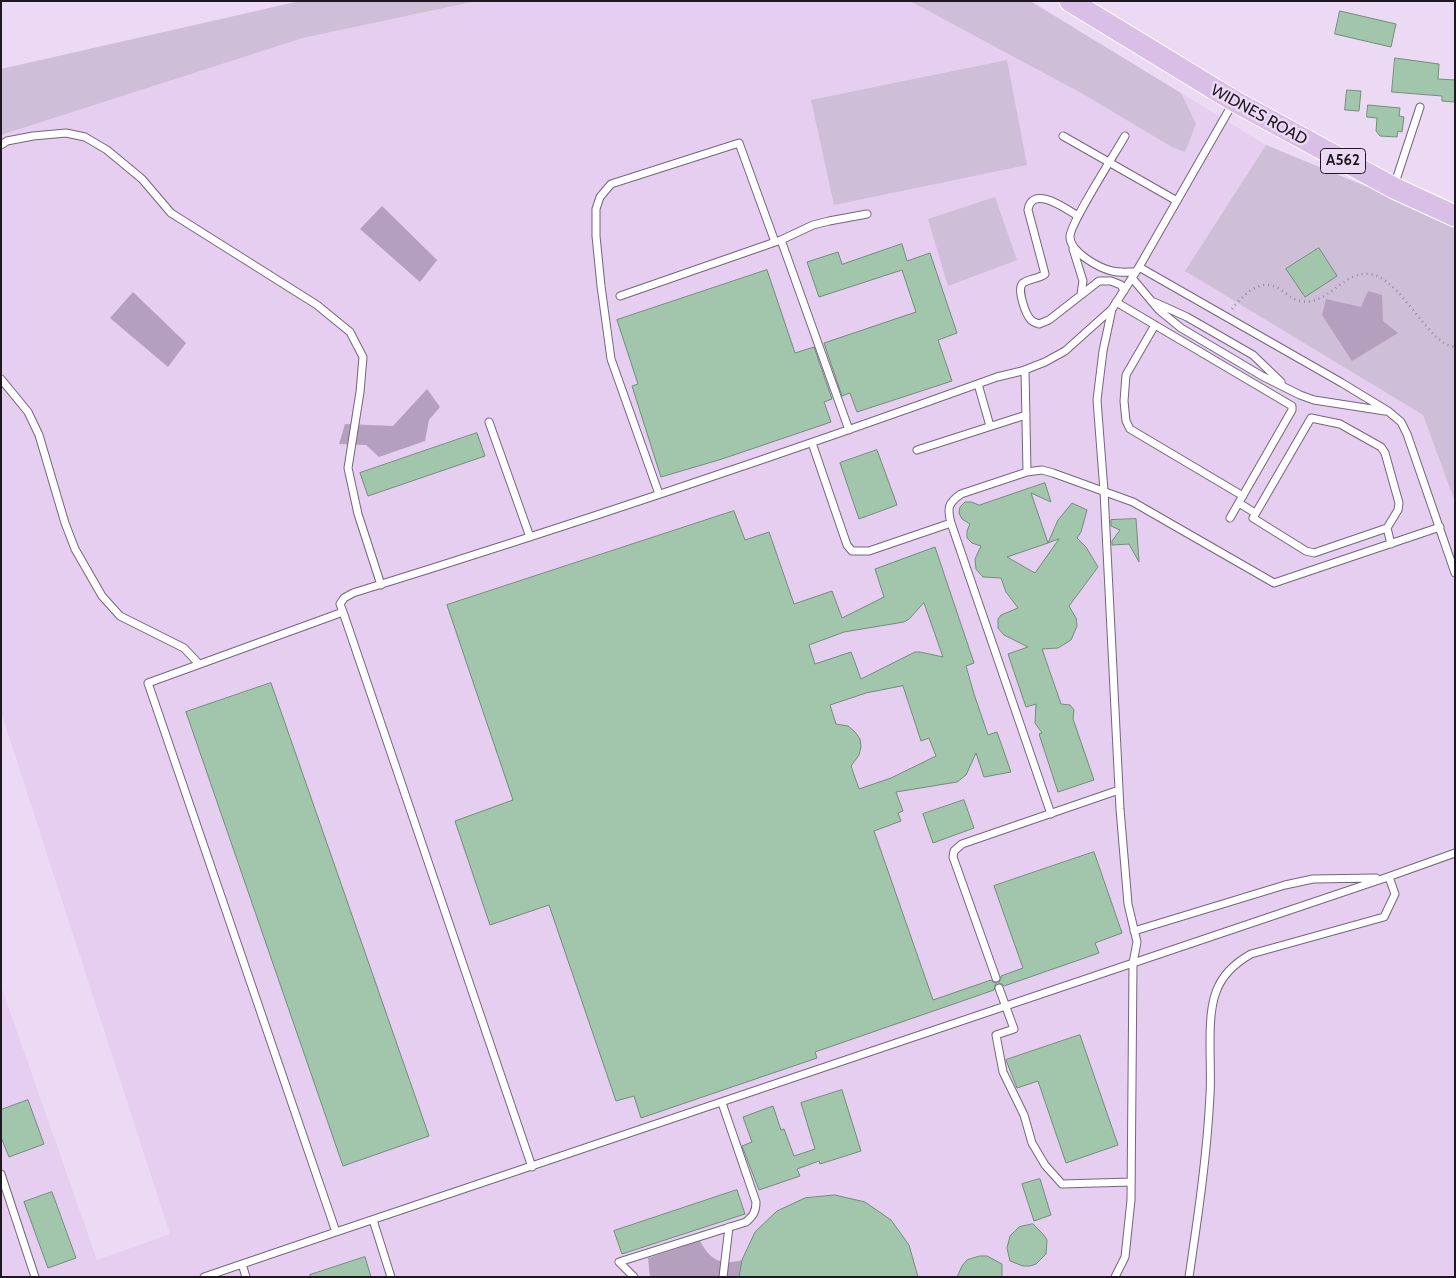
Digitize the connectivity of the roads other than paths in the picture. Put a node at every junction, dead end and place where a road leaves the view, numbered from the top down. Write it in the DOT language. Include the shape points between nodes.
graph roads {
  1 [pos="1070,1"];
  2 [pos="1234,101"];
  3 [pos="1420,107"];
  4 [pos="1063,136"];
  5 [pos="1125,136"];
  6 [pos="1,145"];
  7 [pos="1110,163"];
  8 [pos="1394,188"];
  9 [pos="1177,201"];
  10 [pos="867,214"];
  11 [pos="1078,216"];
  12 [pos="1455,216"];
  13 [pos="778,241"];
  14 [pos="1072,246"];
  15 [pos="1135,272"];
  16 [pos="1124,290"];
  17 [pos="1081,295"];
  18 [pos="620,296"];
  19 [pos="1151,300"];
  20 [pos="1116,302"];
  21 [pos="1112,309"];
  22 [pos="1155,325"];
  23 [pos="1025,370"];
  24 [pos="1,379"];
  25 [pos="978,384"];
  26 [pos="1300,395"];
  27 [pos="1388,412"];
  28 [pos="1026,415"];
  29 [pos="489,422"];
  30 [pos="990,426"];
  31 [pos="849,430"];
  32 [pos="812,443"];
  33 [pos="917,450"];
  34 [pos="1027,472"];
  35 [pos="1104,491"];
  36 [pos="659,494"];
  37 [pos="1243,496"];
  38 [pos="1239,503"];
  39 [pos="1255,513"];
  40 [pos="1230,518"];
  41 [pos="951,523"];
  42 [pos="1440,527"];
  43 [pos="1386,528"];
  44 [pos="530,538"];
  45 [pos="1391,544"];
  46 [pos="1455,573"];
  47 [pos="381,585"];
  48 [pos="343,612"];
  49 [pos="200,664"];
  50 [pos="1119,790"];
  51 [pos="1051,814"];
  52 [pos="1455,853"];
  53 [pos="1387,877"];
  54 [pos="1134,931"];
  55 [pos="1133,964"];
  56 [pos="996,978"];
  57 [pos="999,988"];
  58 [pos="1006,1006"];
  59 [pos="722,1103"];
  60 [pos="532,1167"];
  61 [pos="1,1174"];
  62 [pos="1131,1182"];
  63 [pos="373,1220"];
  64 [pos="729,1227"];
  65 [pos="336,1232"];
  66 [pos="242,1264"];
  67 [pos="35,1277"];
  68 [pos="204,1277"];
  69 [pos="246,1277"];
  70 [pos="391,1277"];
  71 [pos="634,1277"];
  72 [pos="723,1277"];
  73 [pos="1115,1277"];
  74 [pos="1190,1277"];
  1 -- 2 [label="main road, WIDNES ROAD / A562"];
  2 -- 8 [label="main road, WIDNES ROAD / A562"];
  2 -- 9 [label="lane"];
  3 -- 8 [label="lane"];
  4 -- 7 [label="lane"];
  5 -- 7 [label="lane"];
  6 -- 47 [label="lane" via="33,136 66,133 85,137 107,150 142,179 171,213 317,305 350,332 363,357 348,468 358,514"];
  7 -- 9 [label="lane"];
  7 -- 11 [label="lane"];
  8 -- 12 [label="main road, WIDNES ROAD / A562"];
  9 -- 15 [label="lane"];
  10 -- 13 [label="lane" via="828,220"];
  11 -- 14 [label="lane" via="1069,236"];
  11 -- 17 [label="lane" via="1048,199 1028,204 1046,274 1024,283 1021,294 1027,314 1039,324"];
  13 -- 18 [label="lane"];
  13 -- 31 [label="lane"];
  13 -- 36 [label="lane" via="739,143 611,184 600,196 596,209 596,236 612,359"];
  14 -- 15 [label="lane" via="1113,272"];
  14 -- 17 [label="lane" via="1083,282"];
  15 -- 16 [label="lane"];
  15 -- 19 [label="lane"];
  15 -- 27 [label="lane" via="1227,317"];
  16 -- 17 [label="lane" via="1111,281 1099,281"];
  16 -- 20 [label="lane"];
  19 -- 26 [label="lane" via="1181,328"];
  19 -- 26 [label="lane" via="1253,355 1276,379"];
  20 -- 21 [label="lane"];
  20 -- 22 [label="lane"];
  21 -- 23 [label="lane" via="1065,351"];
  21 -- 35 [label="lane" via="1097,400"];
  22 -- 37 [label="lane" via="1126,376 1124,401 1130,429"];
  22 -- 37 [label="lane" via="1292,406"];
  23 -- 25 [label="lane"];
  23 -- 28 [label="lane"];
  24 -- 49 [label="lane" via="28,412 39,435 75,549 102,596 120,616 184,648"];
  25 -- 30 [label="lane"];
  25 -- 31 [label="lane"];
  26 -- 27 [label="lane"];
  27 -- 42 [label="lane" via="1400,422 1407,434"];
  28 -- 30 [label="lane"];
  28 -- 34 [label="lane"];
  29 -- 44 [label="lane"];
  30 -- 33 [label="lane"];
  31 -- 32 [label="lane"];
  32 -- 36 [label="lane"];
  32 -- 41 [label="lane" via="852,551 869,551"];
  34 -- 35 [label="lane" via="1042,470"];
  34 -- 41 [label="lane" via="961,494 949,505"];
  35 -- 45 [label="lane" via="1133,502 1274,583"];
  35 -- 50 [label="lane"];
  36 -- 44 [label="lane"];
  37 -- 38 [label="lane"];
  38 -- 39 [label="lane"];
  38 -- 40 [label="lane"];
  39 -- 43 [label="lane" via="1252,518 1314,553"];
  39 -- 43 [label="lane" via="1310,418 1340,424 1381,447 1399,503"];
  41 -- 51 [label="lane"];
  42 -- 45 [label="lane"];
  42 -- 46 [label="lane"];
  43 -- 45 [label="lane"];
  44 -- 47 [label="lane"];
  47 -- 48 [label="lane" via="344,598 340,604"];
  48 -- 49 [label="lane"];
  48 -- 60 [label="lane"];
  49 -- 65 [label="lane" via="148,683"];
  50 -- 51 [label="lane"];
  50 -- 54 [label="lane" via="1128,904"];
  51 -- 56 [label="lane" via="962,844 954,851 953,857"];
  52 -- 53 [label="lane"];
  53 -- 54 [label="lane" via="1313,879 1285,884"];
  53 -- 55 [label="lane"];
  53 -- 74 [label="lane" via="1395,894 1384,917 1251,954 1240,960 1221,980 1211,1010 1210,1094 1204,1175"];
  54 -- 55 [label="lane" via="1137,942"];
  55 -- 58 [label="lane"];
  55 -- 62 [label="lane"];
  57 -- 58 [label="lane"];
  58 -- 59 [label="lane"];
  58 -- 62 [label="lane" via="1014,1029 996,1035 1003,1072 1024,1115 1032,1143 1045,1165 1062,1184"];
  59 -- 60 [label="lane"];
  59 -- 64 [label="lane" via="756,1202 752,1217"];
  60 -- 63 [label="lane"];
  61 -- 67 [label="lane"];
  62 -- 73 [label="lane" via="1125,1257"];
  63 -- 65 [label="lane"];
  63 -- 70 [label="lane"];
  64 -- 71 [label="lane" via="619,1262"];
  64 -- 72 [label="lane"];
  65 -- 66 [label="lane"];
  66 -- 68 [label="lane"];
  66 -- 69 [label="lane"];
}
